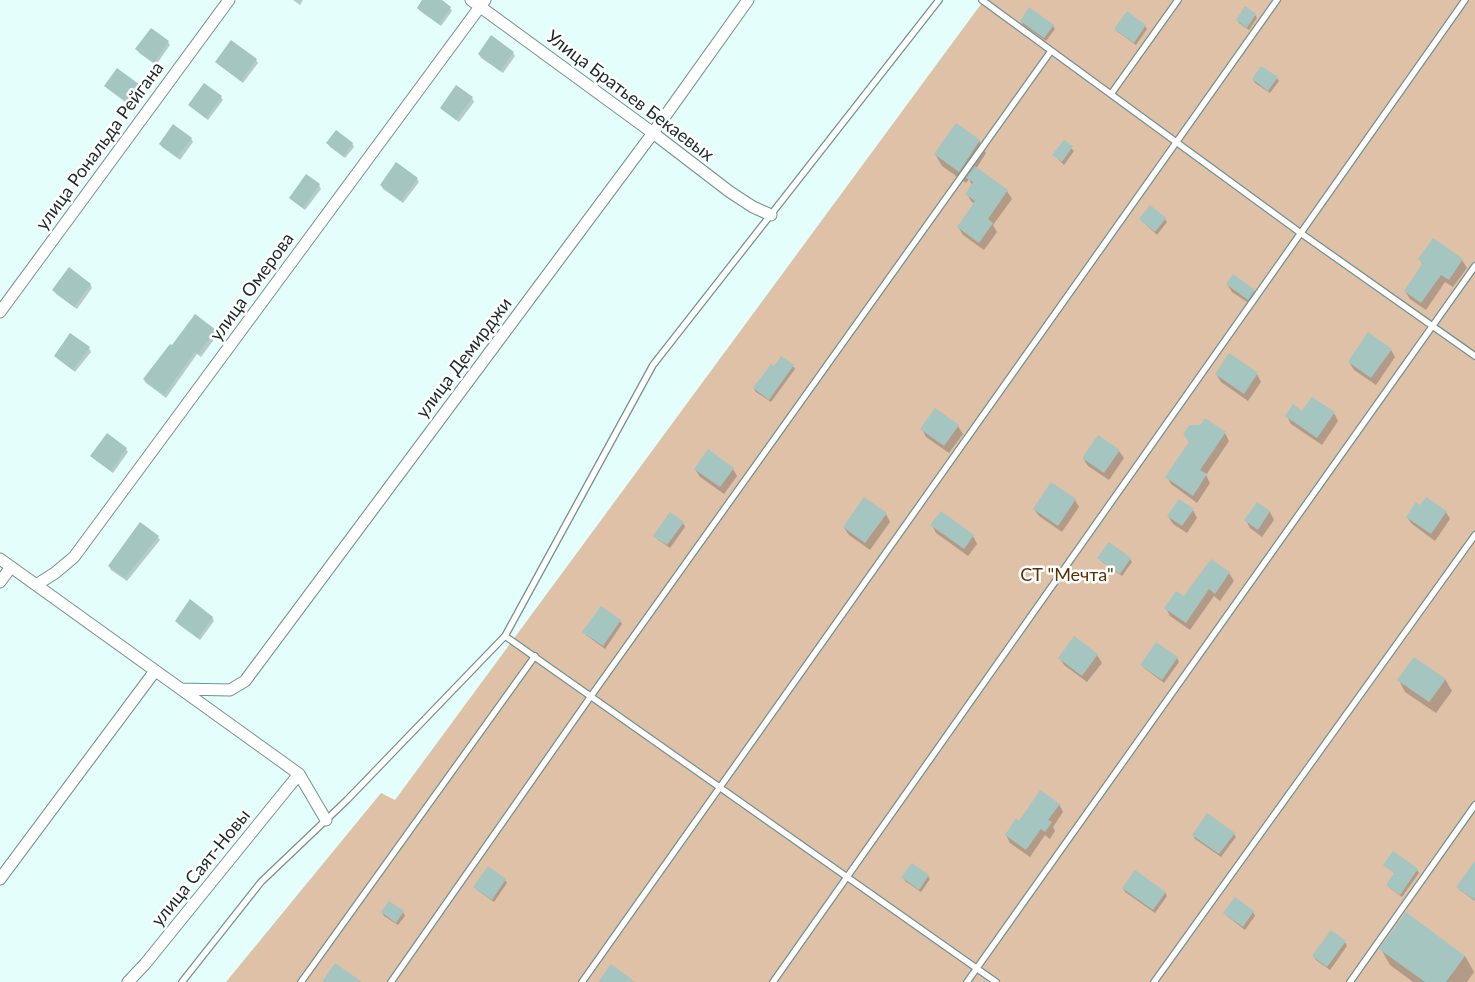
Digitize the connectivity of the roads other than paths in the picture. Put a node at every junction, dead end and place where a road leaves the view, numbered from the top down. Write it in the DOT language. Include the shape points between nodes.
graph roads {
  1 [pos="228,0"];
  2 [pos="748,0"];
  3 [pos="940,0"];
  4 [pos="982,0"];
  5 [pos="1178,0"];
  6 [pos="1277,0"];
  7 [pos="1465,0"];
  8 [pos="479,2"];
  9 [pos="1051,51"];
  10 [pos="1111,94"];
  11 [pos="653,133"];
  12 [pos="1176,142"];
  13 [pos="771,215"];
  14 [pos="1302,234"];
  15 [pos="1475,266"];
  16 [pos="0,312"];
  17 [pos="1433,326"];
  18 [pos="1475,356"];
  19 [pos="1475,535"];
  20 [pos="0,559"];
  21 [pos="11,567"];
  22 [pos="0,582"];
  23 [pos="36,585"];
  24 [pos="505,636"];
  25 [pos="535,656"];
  26 [pos="155,670"];
  27 [pos="181,689"];
  28 [pos="591,696"];
  29 [pos="299,774"];
  30 [pos="720,787"];
  31 [pos="1475,806"];
  32 [pos="326,820"];
  33 [pos="848,877"];
  34 [pos="0,879"];
  35 [pos="977,968"];
  36 [pos="128,982"];
  37 [pos="182,982"];
  38 [pos="301,982"];
  39 [pos="391,982"];
  40 [pos="582,982"];
  41 [pos="773,982"];
  42 [pos="968,982"];
  43 [pos="996,982"];
  44 [pos="1154,982"];
  45 [pos="1350,982"];
  1 -- 16 [label="street, улица Рональда Рейгана"];
  2 -- 11 [label="street, улица Демирджи"];
  3 -- 13 [label="lane"];
  4 -- 9 [label="lane"];
  5 -- 10 [label="lane"];
  6 -- 12 [label="lane"];
  7 -- 14 [label="lane"];
  8 -- 11 [label="street, Улица Братьев Бекаевых"];
  8 -- 23 [label="street, улица Омерова" via="74,557"];
  9 -- 10 [label="lane"];
  9 -- 28 [label="lane"];
  10 -- 12 [label="lane"];
  11 -- 13 [label="street, Улица Братьев Бекаевых" via="730,192"];
  11 -- 27 [label="street, улица Демирджи" via="244,681 230,690"];
  12 -- 14 [label="lane"];
  12 -- 30 [label="lane"];
  13 -- 24 [label="lane" via="653,365"];
  14 -- 17 [label="lane"];
  14 -- 33 [label="lane"];
  15 -- 17 [label="lane"];
  17 -- 18 [label="lane"];
  17 -- 35 [label="lane"];
  19 -- 44 [label="lane"];
  20 -- 21 [label="street"];
  21 -- 22 [label="street"];
  21 -- 23 [label="street"];
  23 -- 26 [label="street"];
  24 -- 25 [label="lane"];
  24 -- 32 [label="lane"];
  25 -- 28 [label="lane"];
  25 -- 38 [label="lane"];
  26 -- 27 [label="street"];
  26 -- 34 [label="street"];
  27 -- 29 [label="street"];
  28 -- 30 [label="lane"];
  28 -- 39 [label="lane"];
  29 -- 32 [label="street"];
  29 -- 36 [label="street, улица Саят-Новы"];
  30 -- 33 [label="lane"];
  30 -- 40 [label="lane"];
  31 -- 45 [label="lane"];
  32 -- 37 [label="lane" via="261,882"];
  33 -- 35 [label="lane"];
  33 -- 41 [label="lane"];
  35 -- 42 [label="lane"];
  35 -- 43 [label="lane"];
}
